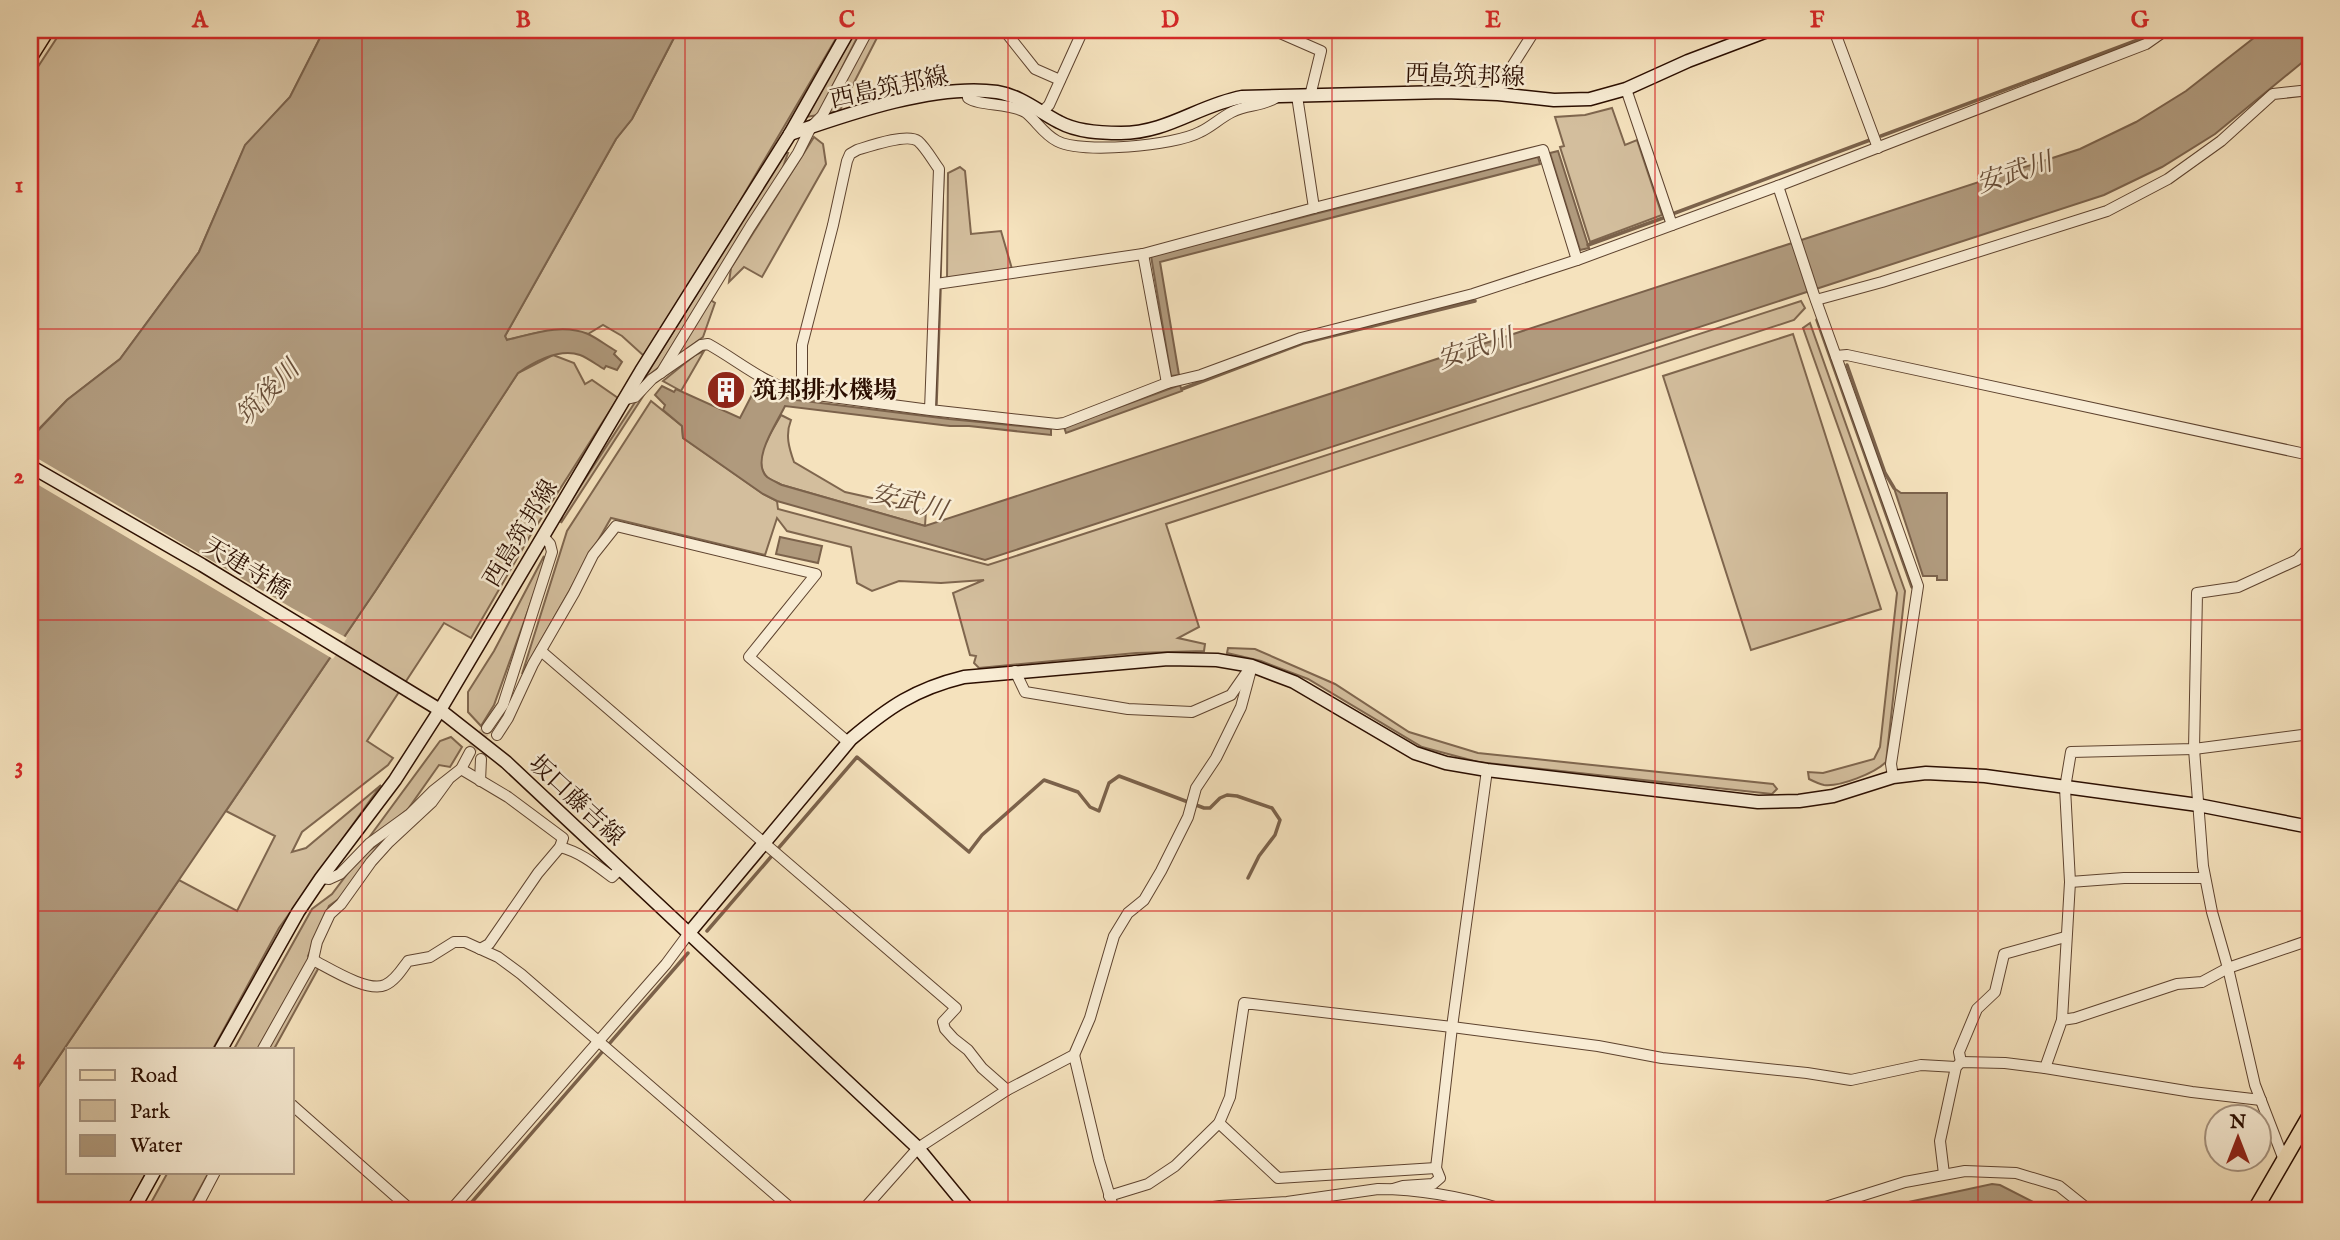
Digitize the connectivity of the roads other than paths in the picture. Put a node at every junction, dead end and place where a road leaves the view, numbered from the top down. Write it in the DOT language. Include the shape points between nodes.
graph roads {
  1 [pos="47,30"];
  2 [pos="849,30"];
  3 [pos="868,30"];
  4 [pos="1004,30"];
  5 [pos="1083,30"];
  6 [pos="1273,30"];
  7 [pos="1535,30"];
  8 [pos="1770,30"];
  9 [pos="1833,30"];
  10 [pos="2166,30"];
  11 [pos="30,57"];
  12 [pos="1060,80"];
  13 [pos="1626,89"];
  14 [pos="2310,90"];
  15 [pos="967,92"];
  16 [pos="1498,94"];
  17 [pos="1303,96"];
  18 [pos="1276,97"];
  19 [pos="1043,111"];
  20 [pos="811,127"];
  21 [pos="790,134"];
  22 [pos="1878,148"];
  23 [pos="1778,186"];
  24 [pos="1314,208"];
  25 [pos="1672,225"];
  26 [pos="1143,254"];
  27 [pos="1577,260"];
  28 [pos="936,284"];
  29 [pos="1815,297"];
  30 [pos="1836,356"];
  31 [pos="661,373"];
  32 [pos="1167,383"];
  33 [pos="802,393"];
  34 [pos="623,400"];
  35 [pos="930,410"];
  36 [pos="2310,455"];
  37 [pos="30,466"];
  38 [pos="543,536"];
  39 [pos="2310,547"];
  40 [pos="541,651"];
  41 [pos="1252,666"];
  42 [pos="1015,671"];
  43 [pos="440,710"];
  44 [pos="487,729"];
  45 [pos="2310,734"];
  46 [pos="497,735"];
  47 [pos="848,743"];
  48 [pos="2194,748"];
  49 [pos="470,752"];
  50 [pos="481,758"];
  51 [pos="461,769"];
  52 [pos="1487,770"];
  53 [pos="1893,777"];
  54 [pos="448,780"];
  55 [pos="480,781"];
  56 [pos="2066,788"];
  57 [pos="2198,805"];
  58 [pos="2310,827"];
  59 [pos="764,841"];
  60 [pos="560,847"];
  61 [pos="620,869"];
  62 [pos="321,878"];
  63 [pos="2205,878"];
  64 [pos="2070,882"];
  65 [pos="689,933"];
  66 [pos="2066,937"];
  67 [pos="2310,940"];
  68 [pos="480,949"];
  69 [pos="313,960"];
  70 [pos="2228,968"];
  71 [pos="2062,1020"];
  72 [pos="1452,1027"];
  73 [pos="599,1042"];
  74 [pos="222,1048"];
  75 [pos="264,1048"];
  76 [pos="1074,1055"];
  77 [pos="1958,1064"];
  78 [pos="2045,1068"];
  79 [pos="1007,1090"];
  80 [pos="2261,1100"];
  81 [pos="294,1107"];
  82 [pos="2310,1115"];
  83 [pos="1219,1123"];
  84 [pos="918,1147"];
  85 [pos="2284,1160"];
  86 [pos="1436,1168"];
  87 [pos="153,1174"];
  88 [pos="214,1174"];
  89 [pos="1944,1174"];
  90 [pos="1393,1189"];
  91 [pos="1109,1196"];
  92 [pos="2259,1209"];
  93 [pos="134,1210"];
  94 [pos="195,1210"];
  95 [pos="411,1210"];
  96 [pos="451,1210"];
  97 [pos="793,1210"];
  98 [pos="863,1210"];
  99 [pos="969,1210"];
  100 [pos="1114,1210"];
  101 [pos="1160,1210"];
  102 [pos="1179,1210"];
  103 [pos="1194,1210"];
  104 [pos="1505,1210"];
  105 [pos="1816,1210"];
  106 [pos="2090,1210"];
  1 -- 11 [label="main road"];
  2 -- 21 [label="main road"];
  3 -- 20 [label="street" via="822,116"];
  4 -- 12 [label="street" via="1035,69"];
  5 -- 12 [label="street"];
  6 -- 17 [label="street" via="1321,51"];
  7 -- 16 [label="street"];
  8 -- 13 [label="main road, 西島筑邦線"];
  9 -- 22 [label="street"];
  10 -- 22 [label="street" via="2146,44"];
  12 -- 19 [label="street"];
  13 -- 16 [label="main road, 西島筑邦線" via="1573,101"];
  13 -- 25 [label="street"];
  14 -- 29 [label="street" via="2273,94 2221,141 2168,179 2107,211 1882,282"];
  15 -- 18 [label="street" via="971,101 1024,112 1058,142 1128,147 1199,133 1231,112 1265,105"];
  15 -- 19 [label="main road, 西島筑邦線" via="997,92"];
  15 -- 20 [label="main road, 西島筑邦線" via="891,103"];
  16 -- 17 [label="main road, 西島筑邦線"];
  17 -- 18 [label="main road, 西島筑邦線"];
  17 -- 24 [label="street"];
  18 -- 19 [label="main road, 西島筑邦線" via="1220,101 1163,127 1122,133 1074,128"];
  20 -- 21 [label="main road, 西島筑邦線"];
  20 -- 31 [label="street"];
  21 -- 34 [label="main road, 西島筑邦線"];
  22 -- 23 [label="street"];
  23 -- 25 [label="street"];
  23 -- 29 [label="street"];
  24 -- 26 [label="street"];
  24 -- 27 [label="street" via="1543,150"];
  25 -- 27 [label="street"];
  26 -- 28 [label="street"];
  26 -- 32 [label="street"];
  27 -- 32 [label="street" via="1473,294 1301,338"];
  28 -- 33 [label="street" via="939,169 912,138 850,154 802,345"];
  28 -- 35 [label="street"];
  29 -- 30 [label="street"];
  30 -- 36 [label="street"];
  30 -- 53 [label="street" via="1918,586 1891,764"];
  31 -- 33 [label="street" via="708,344 761,378"];
  31 -- 34 [label="street" via="635,397"];
  32 -- 35 [label="street" via="1057,424"];
  33 -- 35 [label="street"];
  34 -- 38 [label="main road, 西島筑邦線"];
  37 -- 43 [label="main road, 天建寺橋"];
  38 -- 43 [label="main road, 西島筑邦線"];
  38 -- 44 [label="street" via="552,552 503,705"];
  39 -- 48 [label="street" via="2297,560 2238,587 2197,593"];
  40 -- 46 [label="street"];
  40 -- 47 [label="street" via="593,555 616,526 816,574 749,657"];
  40 -- 59 [label="street"];
  41 -- 42 [label="main road" via="1168,659"];
  41 -- 42 [label="street" via="1231,695 1192,712 1128,709 1025,692"];
  41 -- 52 [label="main road" via="1294,682 1415,753"];
  41 -- 76 [label="street" via="1241,707 1196,788 1188,817 1161,871 1114,936"];
  42 -- 47 [label="main road" via="943,682 905,698"];
  43 -- 61 [label="main road, 坂口藤吉線" via="506,762"];
  43 -- 62 [label="main road" via="395,780"];
  45 -- 48 [label="street"];
  47 -- 59 [label="main road"];
  48 -- 56 [label="street" via="2071,752"];
  48 -- 57 [label="street"];
  49 -- 51 [label="street"];
  50 -- 55 [label="street"];
  51 -- 54 [label="street"];
  51 -- 55 [label="street"];
  52 -- 53 [label="main road" via="1758,802 1833,796"];
  52 -- 72 [label="street"];
  53 -- 56 [label="main road" via="1926,773 1985,776"];
  54 -- 62 [label="street" via="370,843 340,874"];
  54 -- 69 [label="street" via="330,914"];
  55 -- 60 [label="street" via="555,830 564,838"];
  56 -- 57 [label="main road"];
  56 -- 64 [label="street"];
  57 -- 58 [label="main road"];
  57 -- 63 [label="street"];
  59 -- 65 [label="main road"];
  59 -- 79 [label="street" via="956,1008 943,1022 945,1029"];
  60 -- 61 [label="street" via="590,860 612,877"];
  60 -- 68 [label="street" via="489,944"];
  61 -- 65 [label="main road, 坂口藤吉線"];
  62 -- 74 [label="main road"];
  63 -- 64 [label="street"];
  63 -- 70 [label="street"];
  64 -- 66 [label="street"];
  65 -- 73 [label="street"];
  65 -- 84 [label="main road, 坂口藤吉線"];
  66 -- 71 [label="street"];
  66 -- 77 [label="street" via="2004,954 1995,992 1976,1009"];
  67 -- 70 [label="street"];
  68 -- 69 [label="street" via="454,942 429,957 408,961 386,985 374,988"];
  68 -- 73 [label="street" via="521,974"];
  69 -- 75 [label="street"];
  70 -- 71 [label="street" via="2202,982 2178,984"];
  70 -- 80 [label="street"];
  71 -- 78 [label="street"];
  72 -- 77 [label="street" via="1851,1080 1920,1065"];
  72 -- 83 [label="street" via="1244,1003 1230,1097"];
  72 -- 86 [label="street"];
  73 -- 96 [label="street"];
  73 -- 97 [label="street"];
  76 -- 79 [label="street"];
  76 -- 91 [label="street"];
  77 -- 78 [label="street"];
  77 -- 89 [label="street" via="1940,1141"];
  78 -- 80 [label="street"];
  79 -- 84 [label="street"];
  80 -- 85 [label="street"];
  81 -- 95 [label="street"];
  82 -- 85 [label="main road"];
  83 -- 86 [label="street" via="1278,1178"];
  83 -- 91 [label="street" via="1175,1166 1148,1184"];
  84 -- 98 [label="street"];
  84 -- 99 [label="main road, 坂口藤吉線"];
  85 -- 92 [label="main road"];
  86 -- 90 [label="street" via="1440,1178 1433,1184"];
  87 -- 93 [label="main road"];
  88 -- 94 [label="street"];
  89 -- 105 [label="street"];
  89 -- 106 [label="street" via="2016,1172 2059,1186"];
  90 -- 103 [label="street"];
  90 -- 104 [label="street"];
  91 -- 100 [label="street"];
  101 -- 102 [label="street"];
}
